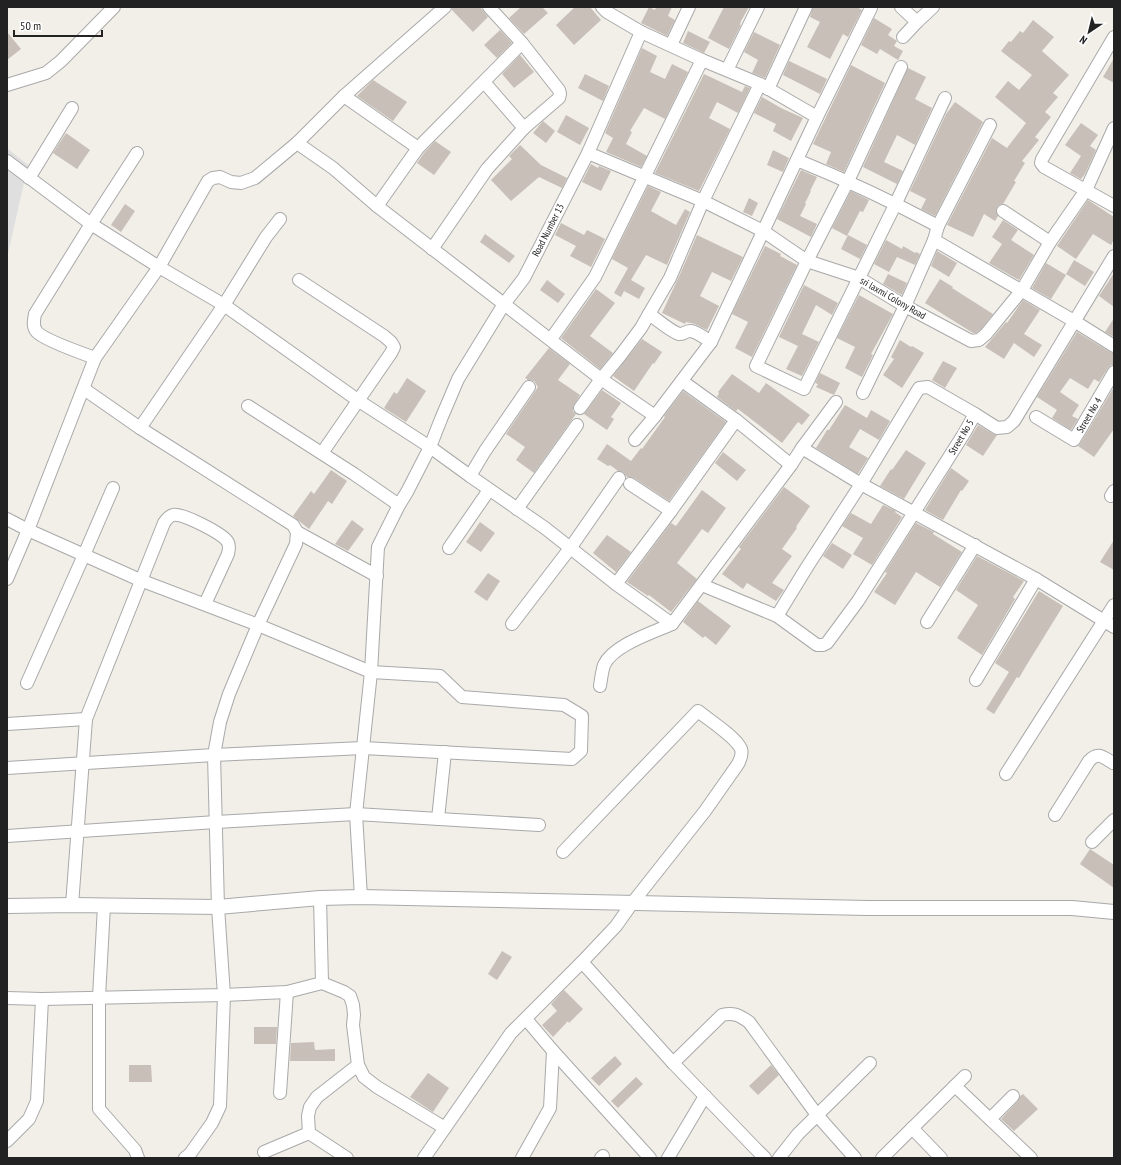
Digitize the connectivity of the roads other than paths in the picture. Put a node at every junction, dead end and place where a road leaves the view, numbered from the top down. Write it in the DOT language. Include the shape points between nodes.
graph roads {
  1 [pos="114,7"];
  2 [pos="445,7"];
  3 [pos="490,7"];
  4 [pos="602,7"];
  5 [pos="689,7"];
  6 [pos="758,7"];
  7 [pos="806,7"];
  8 [pos="901,7"];
  9 [pos="933,7"];
  10 [pos="871,8"];
  11 [pos="917,22"];
  12 [pos="641,32"];
  13 [pos="903,37"];
  14 [pos="1114,37"];
  15 [pos="522,43"];
  16 [pos="671,45"];
  17 [pos="702,60"];
  18 [pos="901,67"];
  19 [pos="727,70"];
  20 [pos="484,82"];
  21 [pos="7,85"];
  22 [pos="764,87"];
  23 [pos="344,96"];
  24 [pos="945,98"];
  25 [pos="72,108"];
  26 [pos="817,116"];
  27 [pos="990,125"];
  28 [pos="524,128"];
  29 [pos="1114,128"];
  30 [pos="297,143"];
  31 [pos="418,148"];
  32 [pos="137,153"];
  33 [pos="588,153"];
  34 [pos="797,160"];
  35 [pos="7,161"];
  36 [pos="644,177"];
  37 [pos="29,178"];
  38 [pos="848,181"];
  39 [pos="1086,190"];
  40 [pos="703,202"];
  41 [pos="896,204"];
  42 [pos="377,206"];
  43 [pos="1114,206"];
  44 [pos="1003,211"];
  45 [pos="280,219"];
  46 [pos="91,224"];
  47 [pos="938,226"];
  48 [pos="763,231"];
  49 [pos="934,240"];
  50 [pos="1050,242"];
  51 [pos="432,249"];
  52 [pos="1114,256"];
  53 [pos="807,261"];
  54 [pos="159,267"];
  55 [pos="859,278"];
  56 [pos="299,280"];
  57 [pos="1022,290"];
  58 [pos="504,304"];
  59 [pos="224,305"];
  60 [pos="905,306"];
  61 [pos="650,314"];
  62 [pos="1074,321"];
  63 [pos="551,339"];
  64 [pos="711,342"];
  65 [pos="1114,346"];
  66 [pos="95,358"];
  67 [pos="1114,372"];
  68 [pos="601,379"];
  69 [pos="682,381"];
  70 [pos="529,387"];
  71 [pos="84,389"];
  72 [pos="863,393"];
  73 [pos="359,401"];
  74 [pos="836,402"];
  75 [pos="248,406"];
  76 [pos="580,408"];
  77 [pos="975,414"];
  78 [pos="655,416"];
  79 [pos="1036,417"];
  80 [pos="736,420"];
  81 [pos="577,425"];
  82 [pos="140,428"];
  83 [pos="635,440"];
  84 [pos="430,447"];
  85 [pos="802,448"];
  86 [pos="322,454"];
  87 [pos="791,465"];
  88 [pos="470,476"];
  89 [pos="861,484"];
  90 [pos="113,488"];
  91 [pos="489,490"];
  92 [pos="399,505"];
  93 [pos="517,510"];
  94 [pos="671,511"];
  95 [pos="914,513"];
  96 [pos="7,519"];
  97 [pos="28,530"];
  98 [pos="297,532"];
  99 [pos="975,545"];
  100 [pos="571,547"];
  101 [pos="449,548"];
  102 [pos="84,555"];
  103 [pos="377,576"];
  104 [pos="7,579"];
  105 [pos="1036,579"];
  106 [pos="140,580"];
  107 [pos="616,584"];
  108 [pos="702,585"];
  109 [pos="205,604"];
  110 [pos="1114,605"];
  111 [pos="777,616"];
  112 [pos="927,622"];
  113 [pos="512,624"];
  114 [pos="672,624"];
  115 [pos="1109,624"];
  116 [pos="258,625"];
  117 [pos="371,672"];
  118 [pos="976,680"];
  119 [pos="27,683"];
  120 [pos="600,686"];
  121 [pos="86,719"];
  122 [pos="7,724"];
  123 [pos="363,748"];
  124 [pos="445,752"];
  125 [pos="214,755"];
  126 [pos="83,763"];
  127 [pos="1114,763"];
  128 [pos="7,768"];
  129 [pos="1006,774"];
  130 [pos="356,814"];
  131 [pos="1055,816"];
  132 [pos="438,819"];
  133 [pos="1114,820"];
  134 [pos="216,822"];
  135 [pos="539,825"];
  136 [pos="78,831"];
  137 [pos="7,836"];
  138 [pos="1092,842"];
  139 [pos="563,852"];
  140 [pos="361,897"];
  141 [pos="320,898"];
  142 [pos="633,902"];
  143 [pos="72,904"];
  144 [pos="7,906"];
  145 [pos="104,906"];
  146 [pos="218,907"];
  147 [pos="1114,912"];
  148 [pos="582,962"];
  149 [pos="322,983"];
  150 [pos="287,992"];
  151 [pos="224,995"];
  152 [pos="99,997"];
  153 [pos="7,998"];
  154 [pos="42,999"];
  155 [pos="526,1019"];
  156 [pos="553,1051"];
  157 [pos="673,1063"];
  158 [pos="870,1063"];
  159 [pos="358,1065"];
  160 [pos="965,1076"];
  161 [pos="955,1086"];
  162 [pos="280,1093"];
  163 [pos="706,1096"];
  164 [pos="1014,1096"];
  165 [pos="817,1115"];
  166 [pos="990,1119"];
  167 [pos="445,1128"];
  168 [pos="912,1128"];
  169 [pos="309,1133"];
  170 [pos="7,1141"];
  171 [pos="264,1152"];
  172 [pos="138,1158"];
  173 [pos="185,1158"];
  174 [pos="347,1158"];
  175 [pos="424,1158"];
  176 [pos="522,1158"];
  177 [pos="650,1158"];
  178 [pos="668,1158"];
  179 [pos="765,1158"];
  180 [pos="778,1158"];
  181 [pos="855,1158"];
  182 [pos="882,1158"];
  183 [pos="941,1158"];
  184 [pos="1030,1158"];
  1 -- 21 [label="street" via="62,61 46,73"];
  2 -- 23 [label="street"];
  3 -- 15 [label="street"];
  4 -- 12 [label="street"];
  5 -- 16 [label="street"];
  6 -- 19 [label="street"];
  7 -- 22 [label="street"];
  8 -- 11 [label="street"];
  9 -- 11 [label="street"];
  10 -- 26 [label="street"];
  11 -- 13 [label="street"];
  12 -- 16 [label="street"];
  12 -- 33 [label="street, Road Number 13"];
  14 -- 39 [label="street" via="1041,163"];
  15 -- 20 [label="street"];
  15 -- 28 [label="street" via="560,94 556,102"];
  16 -- 17 [label="street"];
  17 -- 19 [label="street"];
  17 -- 36 [label="street"];
  18 -- 38 [label="street"];
  19 -- 22 [label="street"];
  20 -- 28 [label="street"];
  20 -- 31 [label="street"];
  22 -- 26 [label="street"];
  22 -- 40 [label="street"];
  23 -- 30 [label="street"];
  23 -- 31 [label="street"];
  24 -- 41 [label="street"];
  25 -- 37 [label="street"];
  26 -- 34 [label="street"];
  27 -- 47 [label="street"];
  28 -- 51 [label="street" via="487,169"];
  29 -- 39 [label="street, sri laxmi Colony Road"];
  30 -- 42 [label="street" via="333,168"];
  30 -- 54 [label="street" via="255,178 241,183 220,177 208,181"];
  31 -- 42 [label="street"];
  32 -- 46 [label="street"];
  33 -- 36 [label="street, sri laxmi Colony Road"];
  33 -- 58 [label="street, Road Number 13" via="524,278"];
  34 -- 38 [label="street"];
  34 -- 48 [label="street"];
  35 -- 37 [label="street"];
  36 -- 40 [label="street, sri laxmi Colony Road"];
  36 -- 63 [label="street" via="595,277"];
  37 -- 46 [label="street"];
  38 -- 41 [label="street"];
  38 -- 53 [label="street"];
  39 -- 43 [label="street"];
  39 -- 50 [label="street, sri laxmi Colony Road"];
  40 -- 48 [label="street, sri laxmi Colony Road"];
  40 -- 61 [label="street" via="670,278"];
  41 -- 47 [label="street"];
  41 -- 55 [label="street"];
  42 -- 51 [label="street"];
  44 -- 50 [label="street"];
  45 -- 59 [label="street"];
  46 -- 54 [label="street"];
  46 -- 66 [label="street" via="35,314 34,324 36,331 44,337"];
  47 -- 49 [label="street"];
  48 -- 53 [label="street, sri laxmi Colony Road"];
  48 -- 64 [label="street"];
  49 -- 57 [label="street"];
  49 -- 60 [label="street"];
  50 -- 57 [label="street, sri laxmi Colony Road"];
  51 -- 58 [label="street"];
  52 -- 62 [label="street, Street No 5"];
  53 -- 55 [label="street, sri laxmi Colony Road"];
  53 -- 55 [label="street" via="756,366 804,388"];
  54 -- 59 [label="street"];
  54 -- 66 [label="street"];
  55 -- 60 [label="street, sri laxmi Colony Road"];
  56 -- 73 [label="street" via="384,336 394,347"];
  57 -- 60 [label="street, sri laxmi Colony Road" via="980,340 970,341"];
  57 -- 62 [label="street"];
  58 -- 63 [label="street"];
  58 -- 84 [label="street, Road Number 13" via="458,378"];
  59 -- 73 [label="street"];
  59 -- 82 [label="street"];
  60 -- 72 [label="street"];
  61 -- 64 [label="street" via="674,332 681,334 692,331"];
  61 -- 68 [label="street"];
  62 -- 65 [label="street"];
  62 -- 77 [label="street, Street No 5" via="1014,421 1007,427 997,428"];
  63 -- 68 [label="street"];
  64 -- 69 [label="street"];
  66 -- 71 [label="street"];
  67 -- 79 [label="street, Street No 4" via="1074,440"];
  68 -- 76 [label="street"];
  68 -- 78 [label="street"];
  69 -- 78 [label="street"];
  69 -- 80 [label="street"];
  70 -- 88 [label="street"];
  71 -- 82 [label="street"];
  71 -- 97 [label="street"];
  73 -- 84 [label="street"];
  73 -- 86 [label="street"];
  74 -- 85 [label="street"];
  75 -- 86 [label="street"];
  77 -- 89 [label="street" via="928,387 919,388"];
  77 -- 95 [label="street, Street No 5"];
  78 -- 83 [label="street"];
  80 -- 87 [label="street"];
  80 -- 94 [label="street"];
  81 -- 93 [label="street"];
  82 -- 98 [label="street" via="280,516 293,525"];
  84 -- 88 [label="street"];
  84 -- 92 [label="street, Road Number 13"];
  85 -- 87 [label="street"];
  85 -- 89 [label="street"];
  86 -- 92 [label="street"];
  87 -- 108 [label="street"];
  88 -- 91 [label="street"];
  89 -- 95 [label="street"];
  89 -- 111 [label="street"];
  90 -- 102 [label="street"];
  91 -- 93 [label="street"];
  91 -- 101 [label="street"];
  92 -- 103 [label="street, Road Number 13" via="378,547"];
  93 -- 100 [label="street"];
  94 -- 100 [label="street" via="624,481"];
  94 -- 107 [label="street"];
  95 -- 99 [label="street"];
  95 -- 111 [label="street, Street No 5" via="858,601 827,643 813,643"];
  96 -- 97 [label="street"];
  97 -- 102 [label="street"];
  97 -- 104 [label="street"];
  98 -- 103 [label="street"];
  98 -- 116 [label="street" via="296,544"];
  99 -- 105 [label="street"];
  99 -- 112 [label="street"];
  100 -- 107 [label="street"];
  100 -- 113 [label="street"];
  102 -- 106 [label="street"];
  102 -- 119 [label="street"];
  103 -- 117 [label="street, Road Number 13"];
  105 -- 115 [label="street"];
  105 -- 118 [label="street"];
  106 -- 109 [label="street"];
  106 -- 109 [label="street" via="167,518 173,515 183,516 217,533 228,542 228,554"];
  106 -- 121 [label="street"];
  107 -- 114 [label="street"];
  108 -- 111 [label="street"];
  108 -- 114 [label="street"];
  109 -- 116 [label="street"];
  110 -- 115 [label="street"];
  114 -- 120 [label="street" via="628,642 609,658 604,665"];
  115 -- 129 [label="street"];
  116 -- 117 [label="street"];
  116 -- 125 [label="street" via="229,694 220,722"];
  117 -- 123 [label="street, Road Number 13"];
  117 -- 124 [label="street" via="440,676 462,697 564,705 582,716 581,751 572,759"];
  121 -- 122 [label="street"];
  121 -- 126 [label="street"];
  123 -- 124 [label="street"];
  123 -- 125 [label="street"];
  123 -- 130 [label="street, Road Number 13"];
  124 -- 132 [label="street"];
  125 -- 126 [label="street"];
  125 -- 134 [label="street"];
  126 -- 128 [label="street"];
  126 -- 136 [label="street"];
  127 -- 131 [label="street" via="1101,756 1093,757"];
  130 -- 132 [label="street"];
  130 -- 134 [label="street"];
  130 -- 140 [label="street, Road Number 13"];
  132 -- 135 [label="street"];
  133 -- 138 [label="street"];
  134 -- 136 [label="street"];
  134 -- 146 [label="street"];
  136 -- 137 [label="street"];
  136 -- 143 [label="street"];
  139 -- 142 [label="street" via="698,711 735,740 741,750 741,758 705,811"];
  140 -- 141 [label="street"];
  140 -- 142 [label="street"];
  141 -- 146 [label="street"];
  141 -- 149 [label="street"];
  142 -- 147 [label="street" via="868,908 1072,908"];
  142 -- 148 [label="street" via="616,926"];
  143 -- 144 [label="street"];
  143 -- 145 [label="street"];
  145 -- 146 [label="street"];
  145 -- 152 [label="street"];
  146 -- 151 [label="street"];
  148 -- 155 [label="street"];
  148 -- 157 [label="street"];
  149 -- 150 [label="street"];
  149 -- 159 [label="street" via="350,996"];
  150 -- 151 [label="street"];
  150 -- 162 [label="street"];
  151 -- 152 [label="street"];
  151 -- 173 [label="street" via="220,1106 212,1123"];
  152 -- 154 [label="street"];
  152 -- 172 [label="street" via="99,1109 135,1150"];
  153 -- 154 [label="street"];
  154 -- 170 [label="street" via="37,1101 29,1119"];
  155 -- 156 [label="street"];
  155 -- 167 [label="street" via="511,1033"];
  156 -- 176 [label="street" via="550,1108"];
  156 -- 177 [label="street"];
  157 -- 163 [label="street"];
  157 -- 165 [label="street" via="722,1015 730,1013 741,1016 749,1022"];
  158 -- 165 [label="street"];
  159 -- 167 [label="street" via="364,1077"];
  159 -- 169 [label="street" via="317,1097 310,1107 308,1116"];
  160 -- 161 [label="street"];
  161 -- 166 [label="street"];
  161 -- 168 [label="street"];
  163 -- 178 [label="street"];
  163 -- 179 [label="street"];
  164 -- 166 [label="street"];
  165 -- 180 [label="street"];
  165 -- 181 [label="street"];
  166 -- 184 [label="street"];
  167 -- 175 [label="street"];
  168 -- 182 [label="street"];
  168 -- 183 [label="street"];
  169 -- 171 [label="street"];
  169 -- 174 [label="street"];
}
